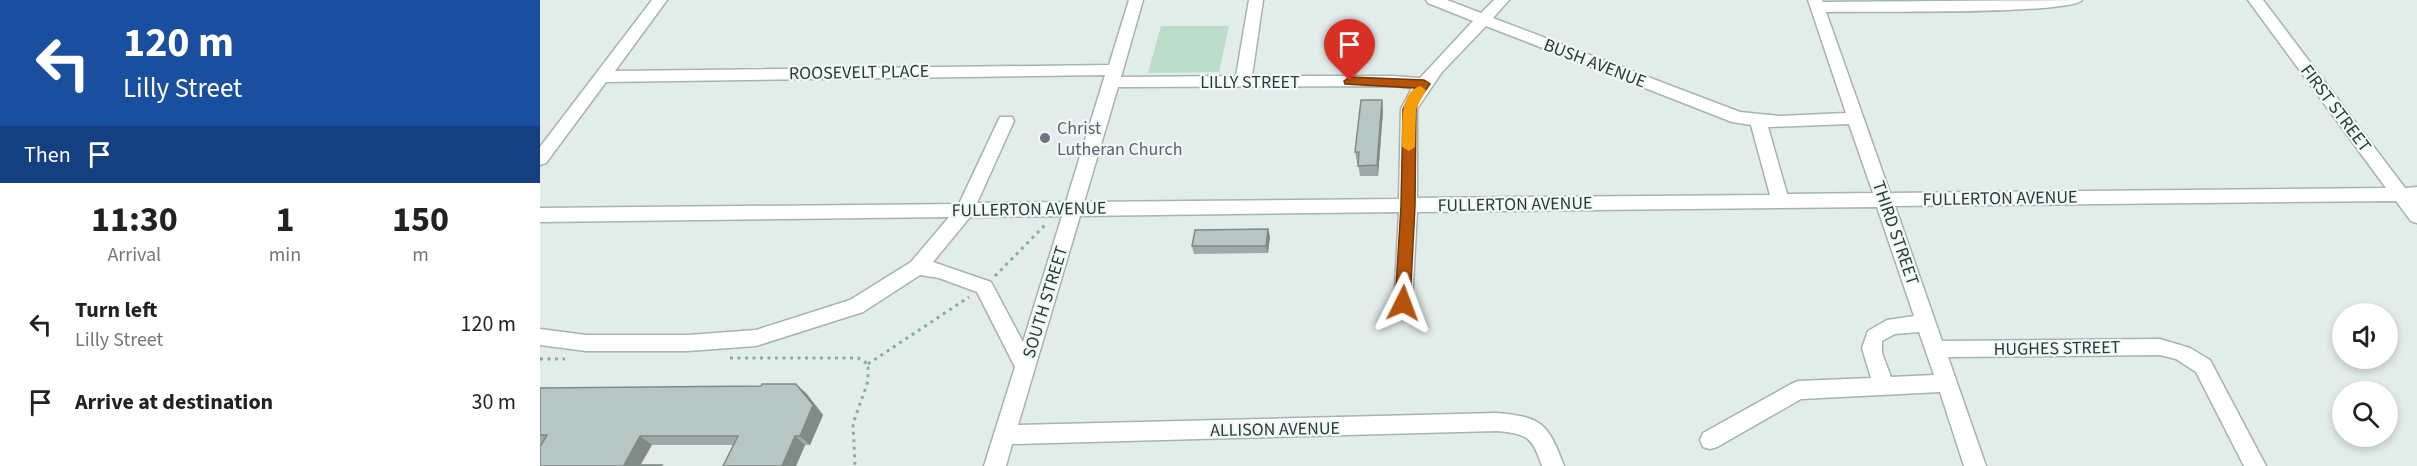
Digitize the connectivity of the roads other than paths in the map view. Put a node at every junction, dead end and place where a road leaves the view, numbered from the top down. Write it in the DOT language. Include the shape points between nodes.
graph roads {
  1 [pos="660,0"];
  2 [pos="1136,0"];
  3 [pos="1256,0"];
  4 [pos="1433,0"];
  5 [pos="1502,0"];
  6 [pos="2075,0"];
  7 [pos="2255,0"];
  8 [pos="1817,3"];
  9 [pos="1484,20"];
  10 [pos="1113,76"];
  11 [pos="602,77"];
  12 [pos="1243,82"];
  13 [pos="1424,84"];
  14 [pos="1856,118"];
  15 [pos="1758,121"];
  16 [pos="1006,122"];
  17 [pos="540,159"];
  18 [pos="2409,194"];
  19 [pos="1884,200"];
  20 [pos="1780,201"];
  21 [pos="1408,206"];
  22 [pos="1073,208"];
  23 [pos="965,210"];
  24 [pos="540,215"];
  25 [pos="2417,216"];
  26 [pos="918,267"];
  27 [pos="1403,303"];
  28 [pos="1927,324"];
  29 [pos="540,337"];
  30 [pos="1936,350"];
  31 [pos="1025,366"];
  32 [pos="1947,383"];
  33 [pos="1884,385"];
  34 [pos="1004,435"];
  35 [pos="1710,440"];
  36 [pos="995,466"];
  37 [pos="1553,466"];
  38 [pos="1975,466"];
  39 [pos="2255,466"];
  1 -- 11 [label="street"];
  2 -- 10 [label="street, SOUTH STREET"];
  3 -- 12 [label="street"];
  4 -- 9 [label="street, BUSH AVENUE"];
  5 -- 9 [label="street"];
  6 -- 8 [label="street" via="2030,5"];
  7 -- 18 [label="street, FIRST STREET"];
  8 -- 14 [label="street, THIRD STREET"];
  9 -- 13 [label="street"];
  9 -- 15 [label="street, BUSH AVENUE" via="1738,118"];
  10 -- 11 [label="street, ROOSEVELT PLACE"];
  10 -- 12 [label="street, LILLY STREET"];
  10 -- 22 [label="street, SOUTH STREET"];
  11 -- 17 [label="street"];
  12 -- 13 [label="street, LILLY STREET"];
  13 -- 21 [label="street" via="1409,109"];
  14 -- 15 [label="street, BUSH AVENUE"];
  14 -- 19 [label="street, THIRD STREET"];
  15 -- 20 [label="street"];
  16 -- 23 [label="street"];
  18 -- 19 [label="street, FULLERTON AVENUE"];
  18 -- 25 [label="street, FIRST STREET"];
  19 -- 20 [label="street, FULLERTON AVENUE"];
  19 -- 28 [label="street, THIRD STREET"];
  20 -- 21 [label="street, FULLERTON AVENUE"];
  21 -- 22 [label="street, FULLERTON AVENUE"];
  21 -- 27 [label="street"];
  22 -- 23 [label="street, FULLERTON AVENUE"];
  22 -- 31 [label="street, SOUTH STREET"];
  23 -- 24 [label="street, FULLERTON AVENUE"];
  23 -- 26 [label="street"];
  26 -- 29 [label="street" via="856,306 756,338 586,343"];
  26 -- 31 [label="street" via="984,287"];
  28 -- 30 [label="street, THIRD STREET"];
  28 -- 33 [label="street" via="1898,325 1876,334 1872,351"];
  30 -- 32 [label="street, THIRD STREET"];
  30 -- 39 [label="street, HUGHES STREET" via="2160,347 2178,351 2203,366"];
  31 -- 34 [label="street, SOUTH STREET"];
  32 -- 33 [label="street"];
  32 -- 38 [label="street, THIRD STREET"];
  33 -- 35 [label="street" via="1798,390"];
  34 -- 36 [label="street, SOUTH STREET"];
  34 -- 37 [label="street, ALLISON AVENUE" via="1497,422 1535,429"];
}
